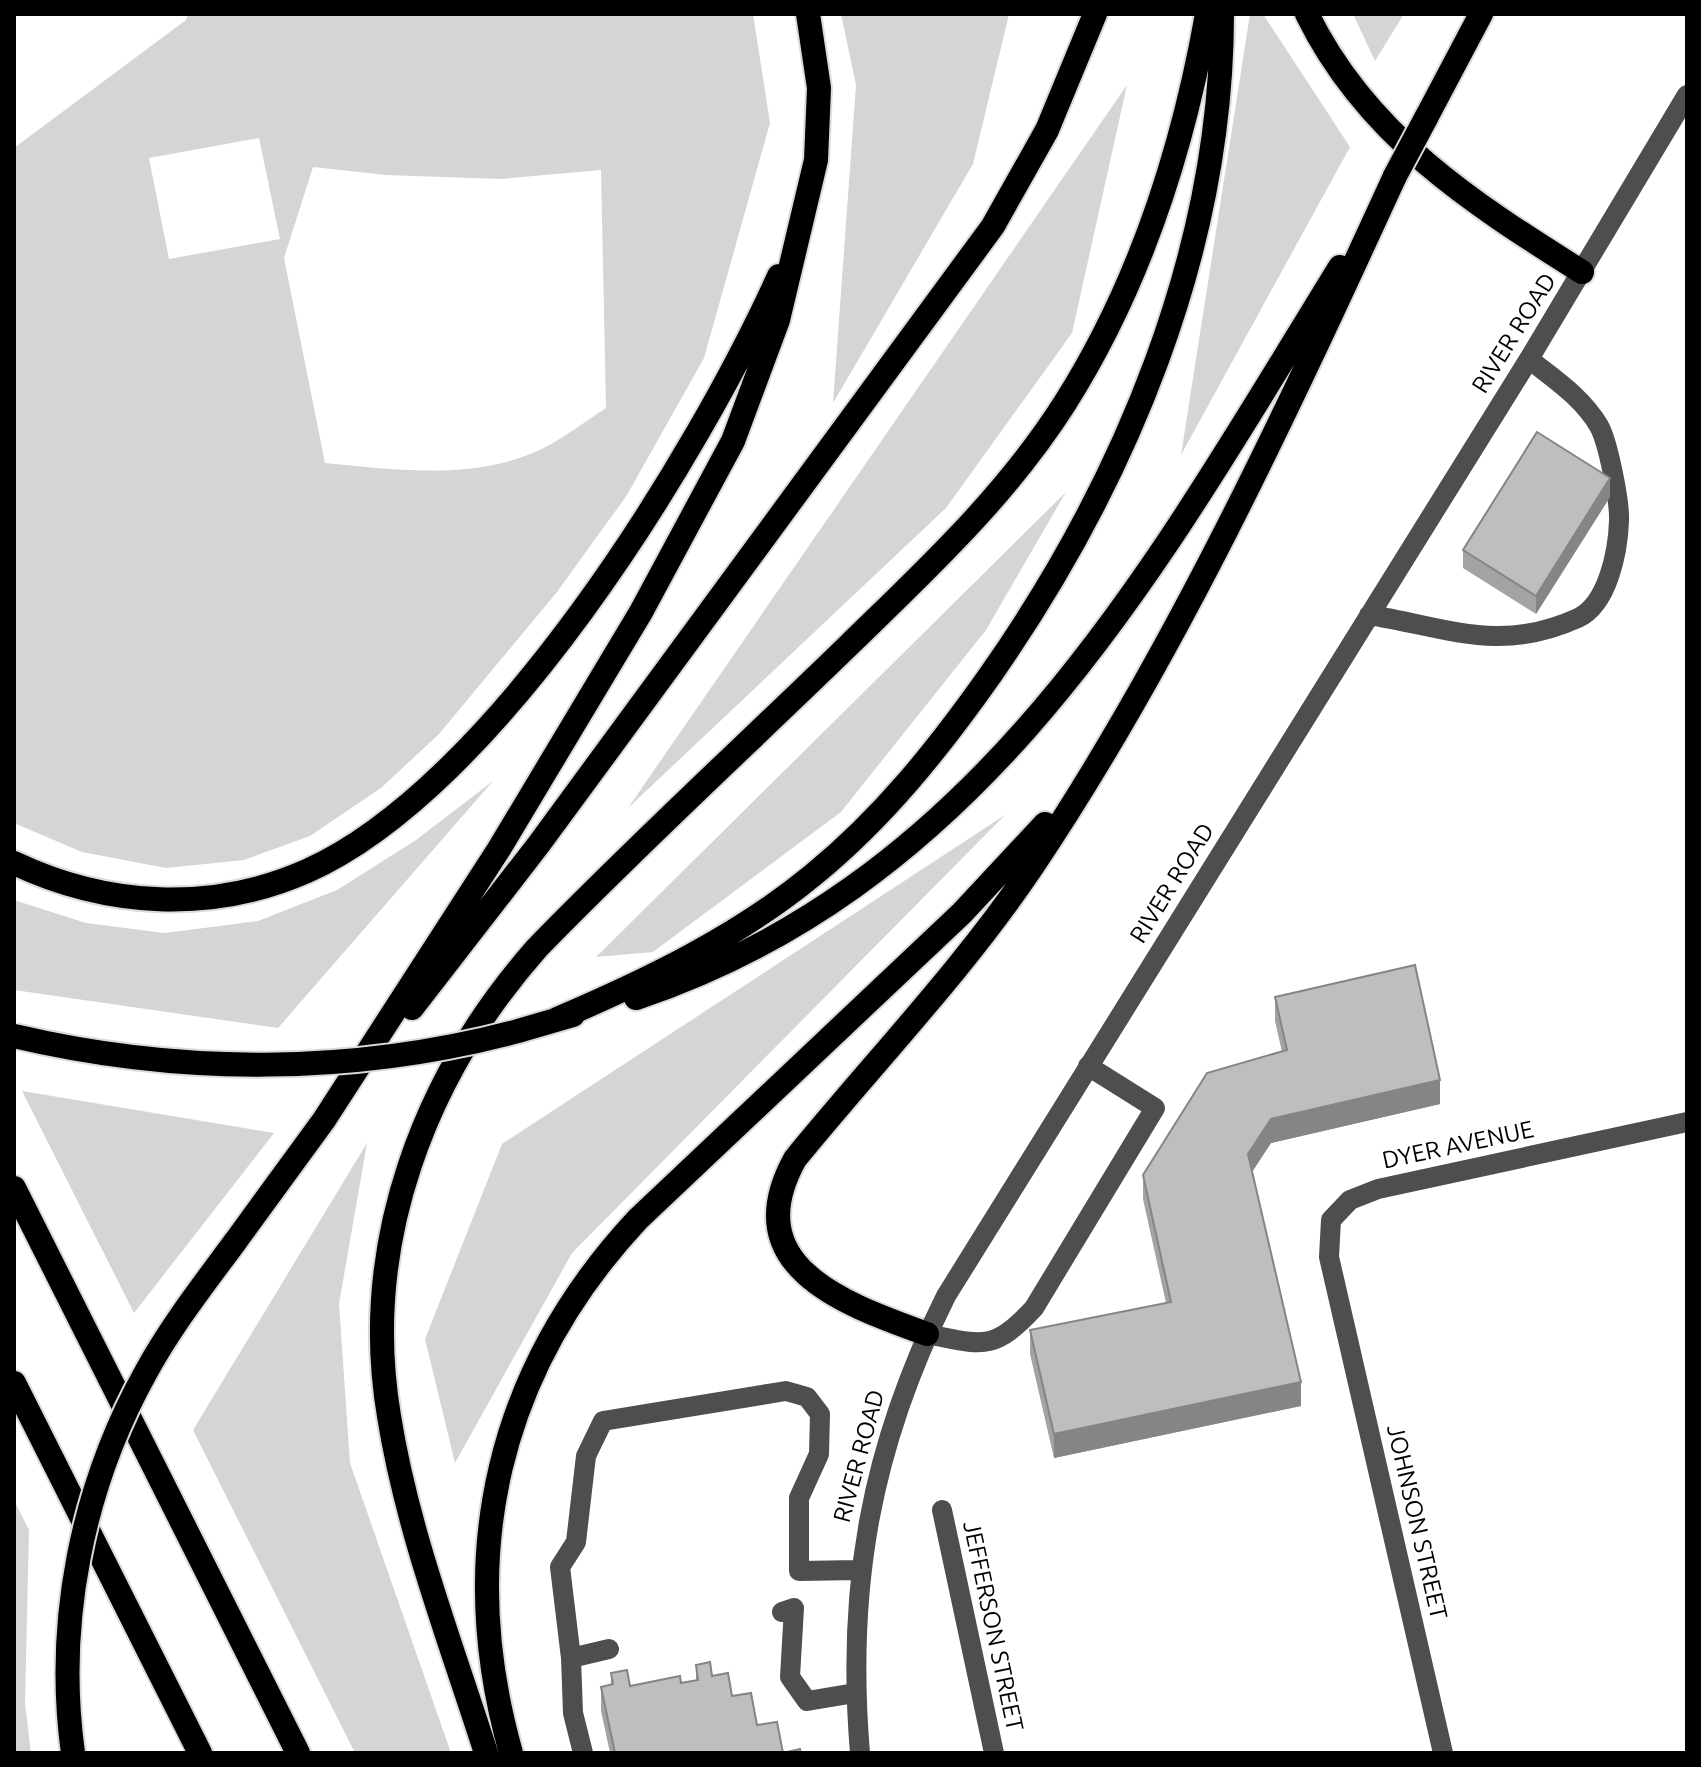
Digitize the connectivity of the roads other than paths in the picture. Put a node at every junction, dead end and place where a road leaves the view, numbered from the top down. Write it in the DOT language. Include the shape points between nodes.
graph roads {
  1 [pos="808,14"];
  2 [pos="1095,14"];
  3 [pos="1207,14"];
  4 [pos="1222,14"];
  5 [pos="1307,14"];
  6 [pos="1481,14"];
  7 [pos="1687,95"];
  8 [pos="1395,176"];
  9 [pos="800,230"];
  10 [pos="1582,272"];
  11 [pos="1529,359"];
  12 [pos="1369,615"];
  13 [pos="1114,732"];
  14 [pos="14,863"];
  15 [pos="557,1019"];
  16 [pos="14,1036"];
  17 [pos="1088,1066"];
  18 [pos="324,1120"];
  19 [pos="1687,1122"];
  20 [pos="14,1188"];
  21 [pos="1339,1303"];
  22 [pos="927,1334"];
  23 [pos="14,1383"];
  24 [pos="942,1510"];
  25 [pos="859,1570"];
  26 [pos="799,1571"];
  27 [pos="609,1649"];
  28 [pos="571,1658"];
  29 [pos="855,1693"];
  30 [pos="73,1753"];
  31 [pos="200,1753"];
  32 [pos="298,1753"];
  33 [pos="486,1753"];
  34 [pos="511,1753"];
  35 [pos="583,1753"];
  36 [pos="860,1753"];
  37 [pos="994,1753"];
  38 [pos="1443,1753"];
  1 -- 9 [label="highway" via="816,53 818,125 814,173"];
  2 -- 18 [label="highway" via="1047,130 993,226 539,844"];
  3 -- 33 [label="highway" via="1181,128 1140,254 1085,371 1044,434 959,538 537,948 466,1041 418,1138 388,1256 382,1318 384,1381 402,1479"];
  4 -- 15 [label="highway" via="1214,138 1197,227 1170,319 1097,500 1025,625 912,780 813,876 685,958"];
  5 -- 10 [label="highway" via="1348,81 1423,162 1469,199"];
  6 -- 8 [label="highway, bridge"];
  7 -- 10 [label="street, RIVER ROAD"];
  8 -- 13 [label="highway" via="1291,400"];
  8 -- 15 [label="highway" via="1155,563 1080,668 999,759 901,849 790,927 726,962 660,989"];
  9 -- 14 [label="highway" via="742,349 616,562 501,710 392,817 309,870 216,896 109,896 79,890"];
  9 -- 18 [label="highway" via="765,362 713,482 532,795"];
  10 -- 11 [label="street, RIVER ROAD"];
  11 -- 12 [label="street, RIVER ROAD"];
  11 -- 12 [label="street" via="1578,398 1603,434 1620,519 1598,601 1579,618 1497,639"];
  12 -- 17 [label="street, RIVER ROAD"];
  13 -- 22 [label="highway" via="1059,826 998,914 795,1159 785,1178 780,1219 803,1273 848,1304"];
  13 -- 34 [label="highway" via="1014,859 638,1219 558,1324 517,1414 488,1545 488,1649"];
  15 -- 16 [label="highway, bridge" via="402,1055 263,1065 147,1059"];
  17 -- 22 [label="street, RIVER ROAD" via="968,1257"];
  17 -- 22 [label="street" via="1155,1108 1034,1308 1009,1335 980,1344"];
  18 -- 30 [label="highway, bridge" via="146,1372 115,1435 92,1500 71,1615"];
  19 -- 21 [label="street, DYER AVENUE" via="1378,1189 1350,1200 1331,1220 1329,1257"];
  20 -- 32 [label="highway"];
  21 -- 38 [label="street, JOHNSON STREET"];
  22 -- 25 [label="street, RIVER ROAD" via="883,1450"];
  23 -- 31 [label="highway"];
  24 -- 37 [label="street, JEFFERSON STREET"];
  25 -- 26 [label="street"];
  25 -- 29 [label="street, RIVER ROAD"];
  26 -- 28 [label="street" via="799,1498 819,1454 820,1414 807,1397 786,1391 603,1421 586,1456 576,1542 560,1567"];
  26 -- 29 [label="street" via="788,1610 790,1677 807,1701"];
  27 -- 28 [label="street"];
  28 -- 35 [label="street" via="573,1713"];
  29 -- 36 [label="street, RIVER ROAD"];
}
